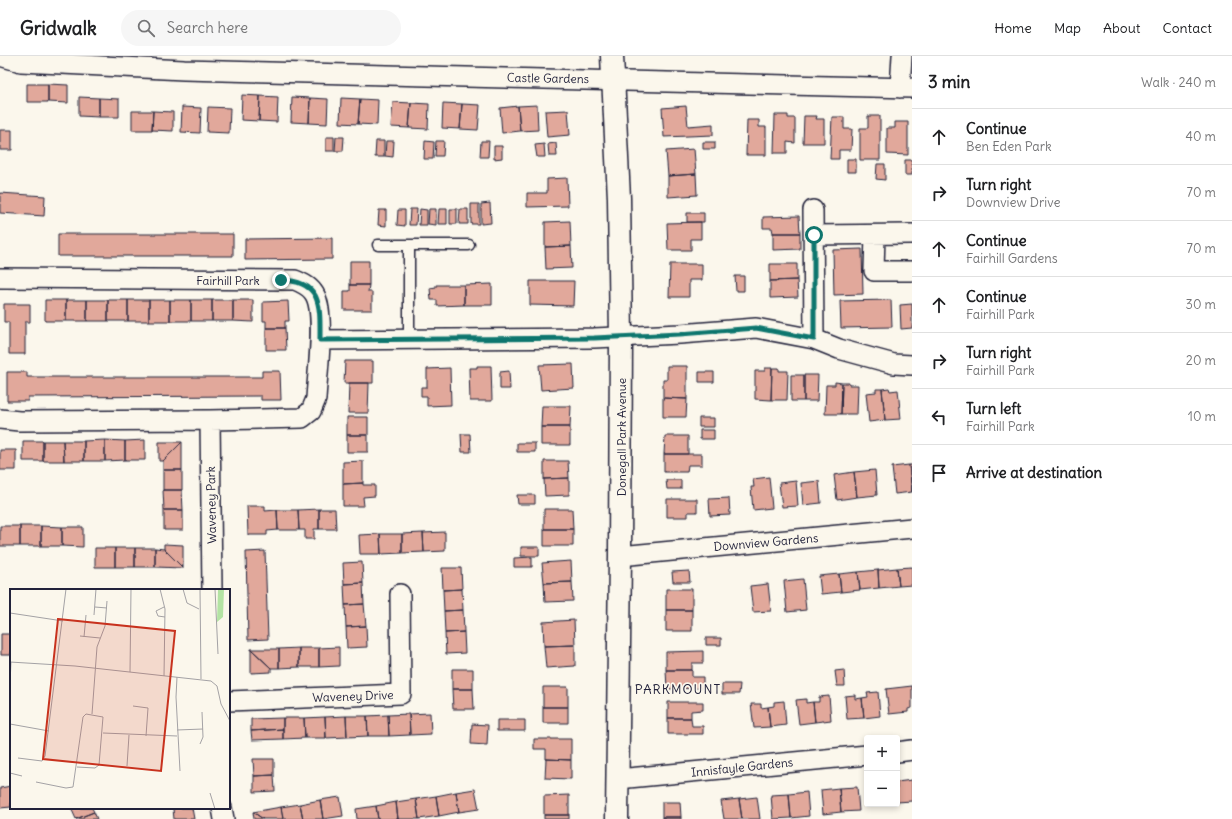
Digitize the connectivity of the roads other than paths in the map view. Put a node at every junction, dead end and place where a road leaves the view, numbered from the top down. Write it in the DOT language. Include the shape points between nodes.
graph roads {
  1 [pos="0,56"];
  2 [pos="612,56"];
  3 [pos="902,56"];
  4 [pos="184,63"];
  5 [pos="613,80"];
  6 [pos="906,88"];
  7 [pos="814,210"];
  8 [pos="912,234"];
  9 [pos="814,235"];
  10 [pos="875,235"];
  11 [pos="378,245"];
  12 [pos="409,245"];
  13 [pos="469,245"];
  14 [pos="912,271"];
  15 [pos="0,278"];
  16 [pos="621,337"];
  17 [pos="814,339"];
  18 [pos="320,340"];
  19 [pos="409,340"];
  20 [pos="912,365"];
  21 [pos="0,419"];
  22 [pos="210,420"];
  23 [pos="912,528"];
  24 [pos="620,556"];
  25 [pos="212,589"];
  26 [pos="400,594"];
  27 [pos="230,701"];
  28 [pos="912,750"];
  29 [pos="900,752"];
  30 [pos="864,754"];
  31 [pos="618,779"];
  32 [pos="222,809"];
  33 [pos="224,819"];
  34 [pos="617,819"];
  1 -- 4 [label="street, Castle Gardens" via="21,62"];
  2 -- 5 [label="street, Donegall Park Avenue"];
  3 -- 6 [label="street"];
  4 -- 5 [label="street, Castle Gardens"];
  5 -- 6 [label="street, Castle Gardens"];
  5 -- 16 [label="street, Donegall Park Avenue" via="619,198"];
  7 -- 9 [label="street"];
  8 -- 10 [label="street"];
  9 -- 10 [label="street"];
  9 -- 17 [label="street"];
  10 -- 14 [label="street" via="874,271"];
  11 -- 12 [label="lane"];
  12 -- 13 [label="lane"];
  12 -- 19 [label="lane"];
  15 -- 18 [label="street, Fairhill Park" via="295,280 306,285 318,302"];
  16 -- 17 [label="street" via="756,328"];
  16 -- 19 [label="street"];
  16 -- 24 [label="street, Donegall Park Avenue"];
  17 -- 20 [label="street" via="894,364"];
  18 -- 19 [label="street"];
  18 -- 22 [label="street, Fairhill Park" via="316,399 311,411 302,418"];
  21 -- 22 [label="street, Fairhill Park"];
  22 -- 25 [label="street, Waveney Park"];
  23 -- 24 [label="street, Downview Gardens"];
  24 -- 31 [label="street, Donegall Park Avenue"];
  26 -- 27 [label="street, Waveney Drive" via="401,694"];
  28 -- 29 [label="street"];
  30 -- 31 [label="street, Innisfayle Gardens"];
  31 -- 34 [label="street, Donegall Park Avenue"];
  32 -- 33 [label="street"];
}
